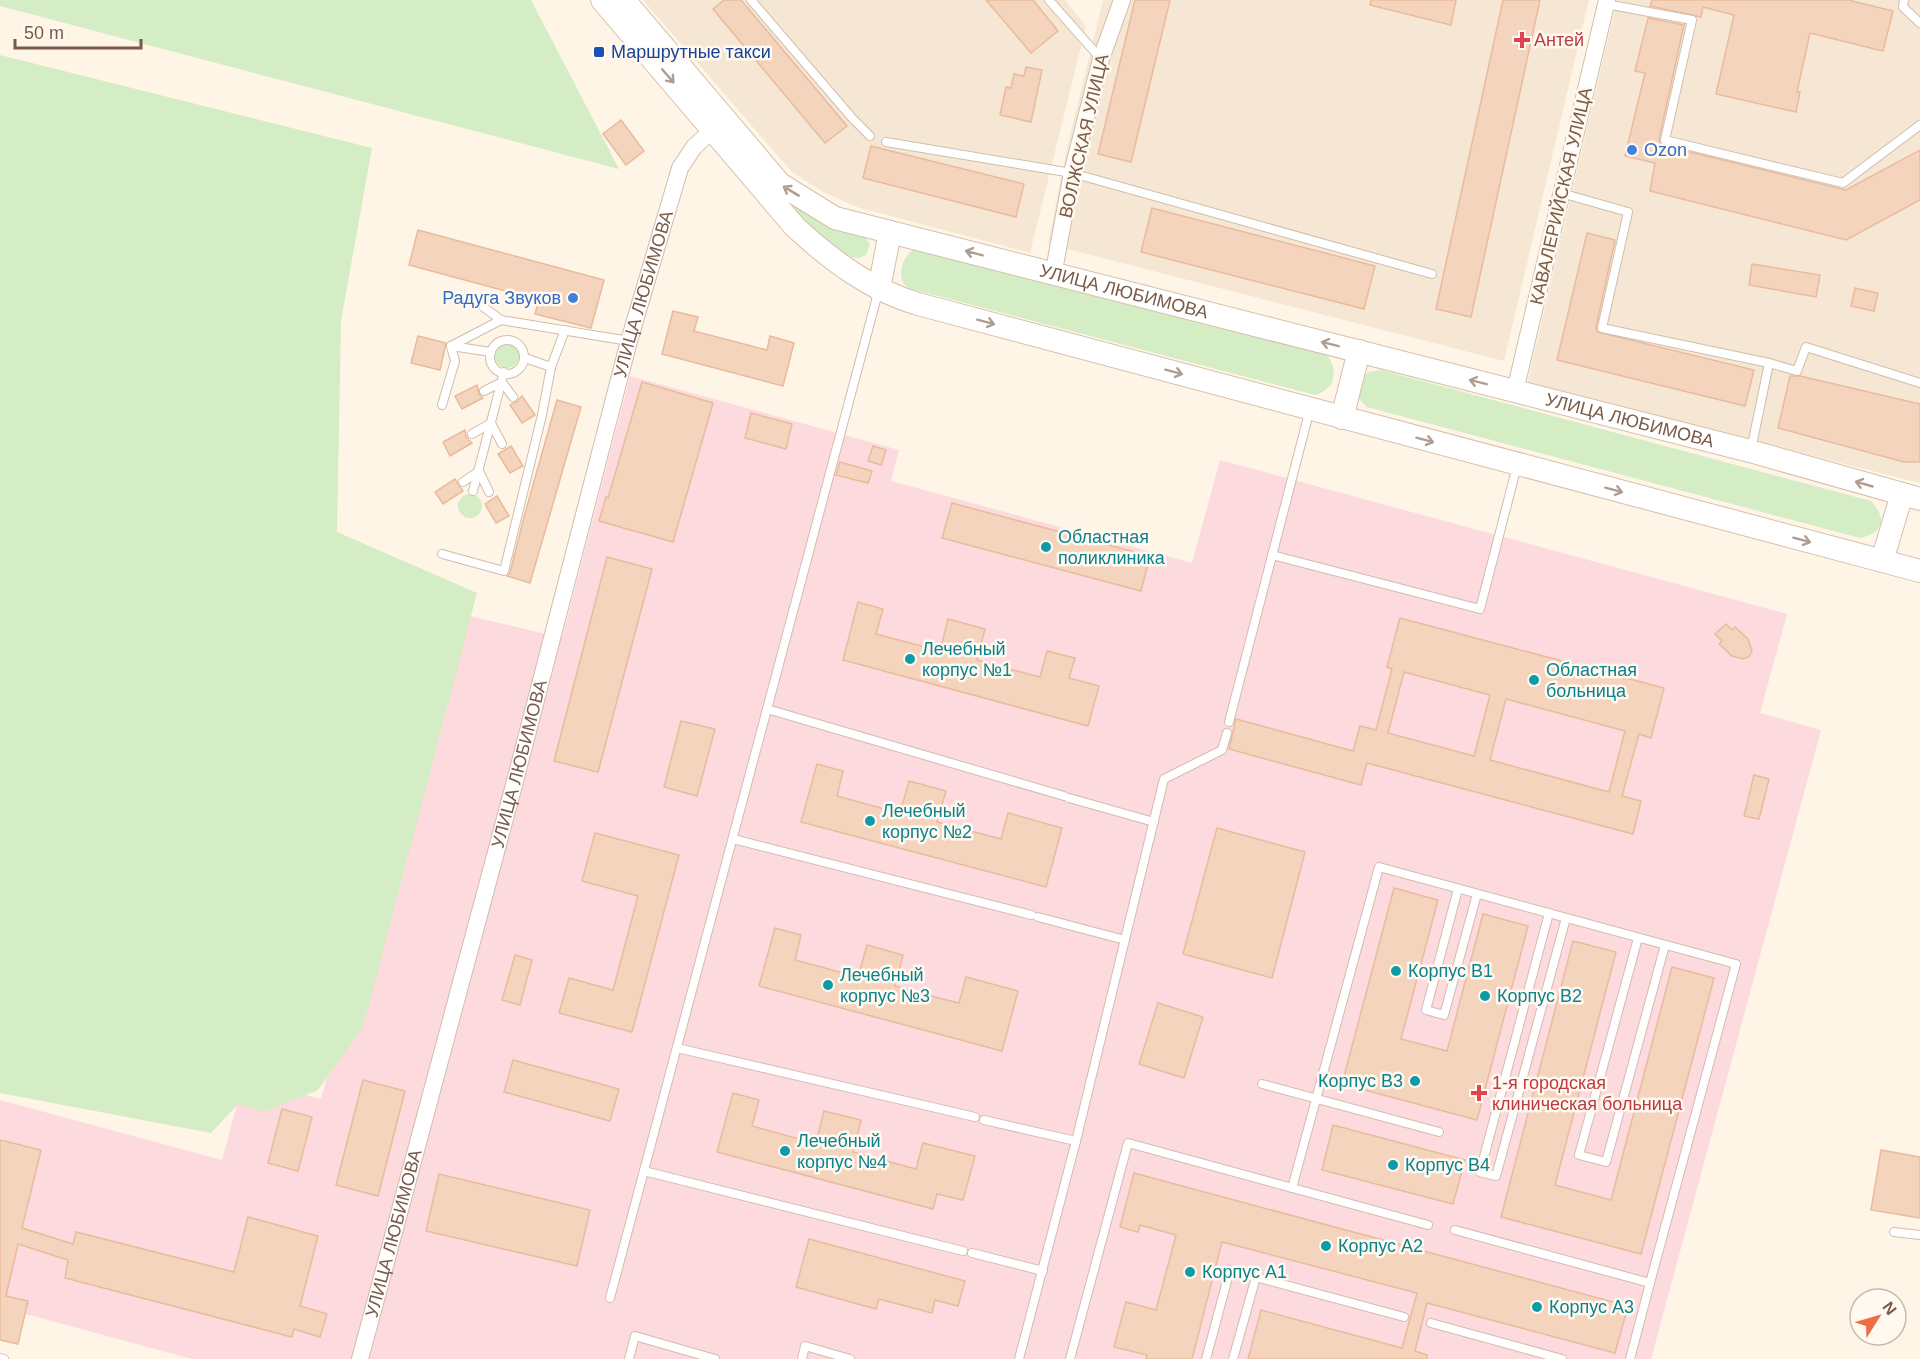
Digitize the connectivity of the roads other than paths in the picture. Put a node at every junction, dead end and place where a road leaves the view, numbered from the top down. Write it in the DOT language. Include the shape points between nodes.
graph roads {
  1 [pos="602,0"];
  2 [pos="624,0"];
  3 [pos="751,0"];
  4 [pos="1049,0"];
  5 [pos="1122,0"];
  6 [pos="1904,0"];
  7 [pos="1607,2"];
  8 [pos="1920,23"];
  9 [pos="1101,59"];
  10 [pos="719,124"];
  11 [pos="1920,125"];
  12 [pos="870,136"];
  13 [pos="886,142"];
  14 [pos="1072,173"];
  15 [pos="1561,193"];
  16 [pos="890,232"];
  17 [pos="1051,273"];
  18 [pos="1432,274"];
  19 [pos="879,289"];
  20 [pos="478,303"];
  21 [pos="501,320"];
  22 [pos="522,323"];
  23 [pos="566,330"];
  24 [pos="513,341"];
  25 [pos="629,341"];
  26 [pos="451,346"];
  27 [pos="1359,351"];
  28 [pos="491,352"];
  29 [pos="525,358"];
  30 [pos="1769,363"];
  31 [pos="551,367"];
  32 [pos="504,372"];
  33 [pos="502,382"];
  34 [pos="1920,383"];
  35 [pos="484,391"];
  36 [pos="1515,391"];
  37 [pos="513,397"];
  38 [pos="442,405"];
  39 [pos="1310,409"];
  40 [pos="1342,418"];
  41 [pos="491,423"];
  42 [pos="472,434"];
  43 [pos="502,444"];
  44 [pos="1750,451"];
  45 [pos="1518,464"];
  46 [pos="478,471"];
  47 [pos="463,482"];
  48 [pos="473,491"];
  49 [pos="489,492"];
  50 [pos="1911,497"];
  51 [pos="442,554"];
  52 [pos="1272,555"];
  53 [pos="1882,561"];
  54 [pos="1920,571"];
  55 [pos="768,709"];
  56 [pos="1229,722"];
  57 [pos="1227,733"];
  58 [pos="1154,822"];
  59 [pos="733,839"];
  60 [pos="1458,889"];
  61 [pos="1477,894"];
  62 [pos="1549,914"];
  63 [pos="1566,918"];
  64 [pos="1638,938"];
  65 [pos="1125,939"];
  66 [pos="1665,945"];
  67 [pos="677,1048"];
  68 [pos="1262,1084"];
  69 [pos="1316,1099"];
  70 [pos="1439,1132"];
  71 [pos="1076,1141"];
  72 [pos="644,1171"];
  73 [pos="1292,1188"];
  74 [pos="1428,1225"];
  75 [pos="1455,1230"];
  76 [pos="1894,1232"];
  77 [pos="1920,1235"];
  78 [pos="1043,1271"];
  79 [pos="1256,1277"];
  80 [pos="1650,1283"];
  81 [pos="610,1298"];
  82 [pos="1404,1317"];
  83 [pos="1431,1323"];
  84 [pos="360,1359"];
  85 [pos="629,1359"];
  86 [pos="715,1359"];
  87 [pos="802,1359"];
  88 [pos="850,1359"];
  89 [pos="1019,1359"];
  90 [pos="1070,1359"];
  91 [pos="1206,1359"];
  92 [pos="1233,1359"];
  93 [pos="1562,1359"];
  94 [pos="1629,1359"];
  1 -- 10 [label="main road, УЛИЦА ЛЮБИМОВА, one-way"];
  2 -- 10 [label="main road, УЛИЦА ЛЮБИМОВА"];
  3 -- 12 [label="lane"];
  4 -- 9 [label="lane"];
  5 -- 9 [label="street, ВОЛЖСКАЯ УЛИЦА"];
  6 -- 8 [label="lane" via="1903,7"];
  7 -- 11 [label="lane" via="1692,20 1665,140 1843,183"];
  7 -- 15 [label="street, КАВАЛЕРИЙСКАЯ УЛИЦА"];
  9 -- 14 [label="street, ВОЛЖСКАЯ УЛИЦА"];
  16 -- 10 [label="main road, УЛИЦА ЛЮБИМОВА, one-way" via="836,218 780,184"];
  10 -- 19 [label="main road, УЛИЦА ЛЮБИМОВА" via="795,227 824,254"];
  10 -- 25 [label="street, УЛИЦА ЛЮБИМОВА" via="694,147 680,168"];
  13 -- 14 [label="lane"];
  14 -- 17 [label="street, ВОЛЖСКАЯ УЛИЦА"];
  14 -- 18 [label="lane"];
  15 -- 30 [label="lane" via="1628,212 1602,328"];
  15 -- 36 [label="street, КАВАЛЕРИЙСКАЯ УЛИЦА"];
  17 -- 16 [label="main road, УЛИЦА ЛЮБИМОВА, one-way"];
  16 -- 19 [label="main road"];
  27 -- 17 [label="main road, УЛИЦА ЛЮБИМОВА, one-way"];
  19 -- 39 [label="main road, УЛИЦА ЛЮБИМОВА, one-way" via="918,304"];
  19 -- 55 [label="lane"];
  20 -- 21 [label="lane"];
  21 -- 22 [label="lane"];
  21 -- 26 [label="lane"];
  22 -- 23 [label="lane"];
  22 -- 24 [label="lane"];
  23 -- 25 [label="lane"];
  23 -- 31 [label="lane"];
  24 -- 28 [label="lane" via="502,340"];
  24 -- 29 [label="lane" via="522,347"];
  25 -- 84 [label="street, УЛИЦА ЛЮБИМОВА"];
  26 -- 28 [label="lane"];
  26 -- 38 [label="lane" via="455,361"];
  36 -- 27 [label="main road, УЛИЦА ЛЮБИМОВА, one-way"];
  27 -- 40 [label="main road"];
  28 -- 32 [label="lane" via="494,368"];
  29 -- 31 [label="lane"];
  29 -- 32 [label="lane" via="515,372"];
  30 -- 34 [label="lane" via="1797,371 1806,347"];
  30 -- 44 [label="lane"];
  31 -- 51 [label="lane" via="504,571"];
  32 -- 33 [label="lane"];
  33 -- 35 [label="lane"];
  33 -- 37 [label="lane"];
  33 -- 41 [label="lane"];
  36 -- 44 [label="main road, УЛИЦА ЛЮБИМОВА"];
  39 -- 40 [label="main road, УЛИЦА ЛЮБИМОВА"];
  39 -- 52 [label="lane"];
  40 -- 45 [label="main road, УЛИЦА ЛЮБИМОВА, one-way"];
  41 -- 42 [label="lane"];
  41 -- 43 [label="lane"];
  41 -- 46 [label="lane"];
  50 -- 44 [label="main road, УЛИЦА ЛЮБИМОВА, one-way"];
  45 -- 52 [label="lane" via="1480,609"];
  45 -- 53 [label="main road, УЛИЦА ЛЮБИМОВА, one-way"];
  46 -- 47 [label="lane"];
  46 -- 48 [label="lane"];
  46 -- 49 [label="lane"];
  50 -- 53 [label="main road, УЛИЦА ЛЮБИМОВА"];
  52 -- 56 [label="lane"];
  53 -- 54 [label="main road, УЛИЦА ЛЮБИМОВА"];
  55 -- 58 [label="lane"];
  55 -- 59 [label="lane"];
  57 -- 58 [label="lane" via="1222,750 1164,779"];
  58 -- 65 [label="lane"];
  59 -- 65 [label="lane"];
  59 -- 67 [label="lane"];
  60 -- 61 [label="lane"];
  60 -- 61 [label="lane" via="1426,1011 1444,1015"];
  60 -- 69 [label="lane" via="1379,867"];
  61 -- 62 [label="lane"];
  62 -- 63 [label="lane"];
  62 -- 63 [label="lane" via="1480,1172 1496,1176"];
  63 -- 64 [label="lane"];
  64 -- 66 [label="lane"];
  64 -- 66 [label="lane" via="1579,1155 1606,1162"];
  65 -- 71 [label="lane"];
  66 -- 80 [label="lane" via="1736,964"];
  67 -- 71 [label="lane"];
  67 -- 72 [label="lane"];
  68 -- 69 [label="lane"];
  69 -- 70 [label="lane"];
  69 -- 73 [label="lane"];
  71 -- 78 [label="lane"];
  72 -- 78 [label="lane"];
  72 -- 81 [label="lane"];
  73 -- 74 [label="lane"];
  73 -- 90 [label="lane" via="1128,1143"];
  75 -- 80 [label="lane"];
  76 -- 77 [label="lane"];
  78 -- 89 [label="lane"];
  79 -- 82 [label="lane"];
  79 -- 91 [label="lane" via="1230,1270"];
  79 -- 92 [label="lane"];
  80 -- 94 [label="lane"];
  83 -- 93 [label="lane"];
  85 -- 86 [label="lane" via="635,1336"];
  87 -- 88 [label="lane" via="806,1346"];
}
